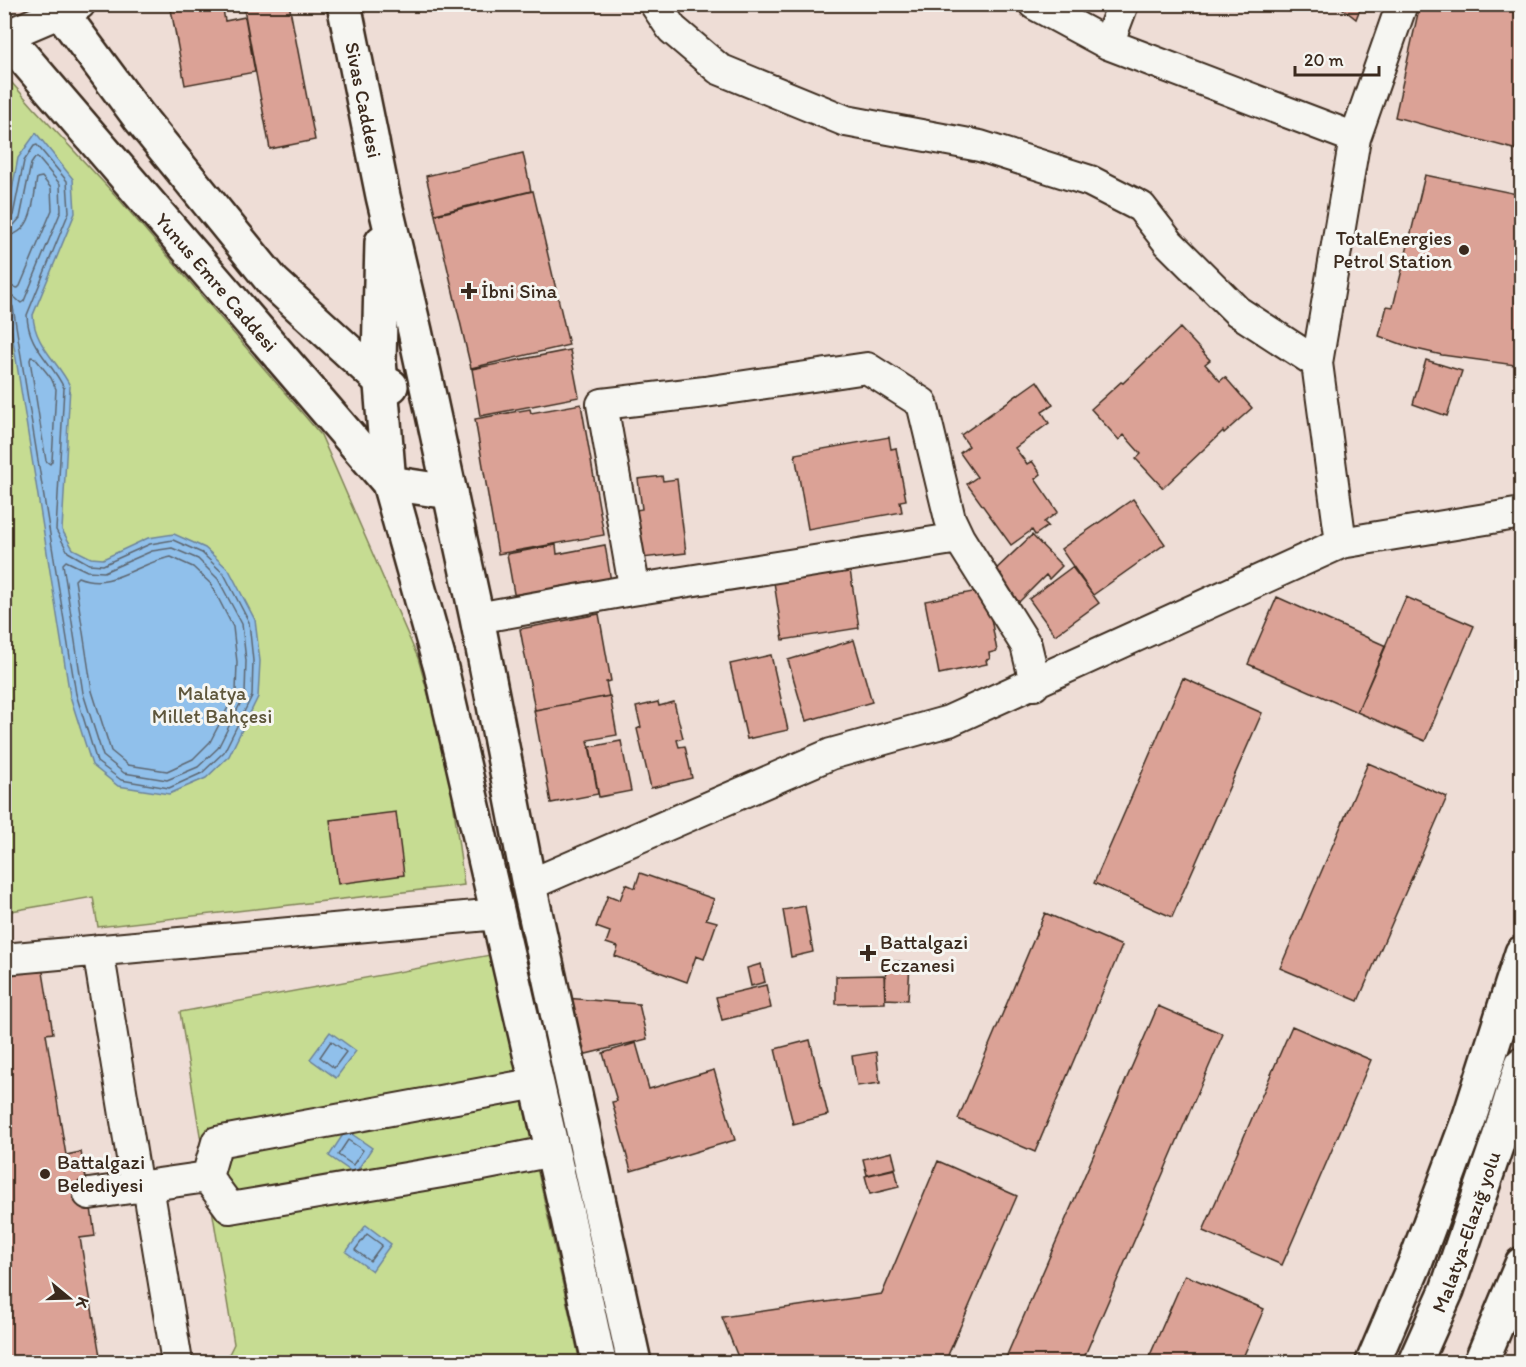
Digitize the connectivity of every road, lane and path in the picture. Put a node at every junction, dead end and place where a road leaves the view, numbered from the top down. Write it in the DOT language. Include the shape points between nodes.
graph roads {
  1 [pos="344,4"];
  2 [pos="655,4"];
  3 [pos="1034,4"];
  4 [pos="1123,4"];
  5 [pos="1402,4"];
  6 [pos="65,7"];
  7 [pos="5,35"];
  8 [pos="1108,44"];
  9 [pos="1355,138"];
  10 [pos="383,196"];
  11 [pos="1317,363"];
  12 [pos="381,381"];
  13 [pos="431,405"];
  14 [pos="389,483"];
  15 [pos="450,492"];
  16 [pos="1521,513"];
  17 [pos="959,538"];
  18 [pos="1341,543"];
  19 [pos="626,591"];
  20 [pos="477,618"];
  21 [pos="1034,684"];
  22 [pos="529,885"];
  23 [pos="498,914"];
  24 [pos="98,951"];
  25 [pos="1521,953"];
  26 [pos="4,959"];
  27 [pos="1521,1064"];
  28 [pos="537,1083"];
  29 [pos="553,1151"];
  30 [pos="207,1177"];
  31 [pos="142,1187"];
  32 [pos="88,1194"];
  33 [pos="1521,1264"];
  34 [pos="177,1362"];
  35 [pos="599,1362"];
  36 [pos="634,1362"];
  37 [pos="1373,1362"];
  38 [pos="1415,1362"];
  39 [pos="1481,1362"];
  1 -- 10 [label="main road, Sivas Caddesi"];
  2 -- 11 [label="street" via="672,29 719,69 846,121 980,146 1090,182 1141,207 1169,243 1238,311"];
  3 -- 8 [label="street"];
  4 -- 8 [label="street"];
  5 -- 9 [label="street"];
  6 -- 7 [label="street"];
  6 -- 12 [label="main road" via="139,117 273,282"];
  7 -- 14 [label="main road, Yunus Emre Caddesi"];
  8 -- 9 [label="street"];
  9 -- 11 [label="street"];
  10 -- 12 [label="main road"];
  10 -- 13 [label="main road"];
  11 -- 18 [label="street"];
  12 -- 13 [label="main road"];
  12 -- 14 [label="main road"];
  13 -- 15 [label="main road"];
  14 -- 15 [label="main road"];
  14 -- 23 [label="main road" via="441,668"];
  15 -- 20 [label="main road"];
  16 -- 18 [label="street"];
  17 -- 19 [label="street"];
  17 -- 19 [label="street" via="950,519 922,403 867,368 602,404 634,586"];
  17 -- 21 [label="street" via="1026,645"];
  18 -- 21 [label="street"];
  19 -- 20 [label="street"];
  20 -- 22 [label="main road"];
  21 -- 22 [label="street" via="949,721 831,754"];
  22 -- 36 [label="main road"];
  23 -- 24 [label="street"];
  23 -- 28 [label="main road"];
  24 -- 26 [label="street"];
  24 -- 31 [label="street"];
  25 -- 37 [label="main road" via="1470,1116"];
  27 -- 38 [label="main road, Malatya-Elazığ yolu" via="1447,1290"];
  28 -- 29 [label="main road"];
  28 -- 30 [label="street" via="217,1142"];
  29 -- 30 [label="street" via="230,1208"];
  29 -- 35 [label="main road"];
  30 -- 31 [label="street"];
  31 -- 32 [label="street"];
  31 -- 34 [label="street"];
  33 -- 39 [label="main road"];
}
